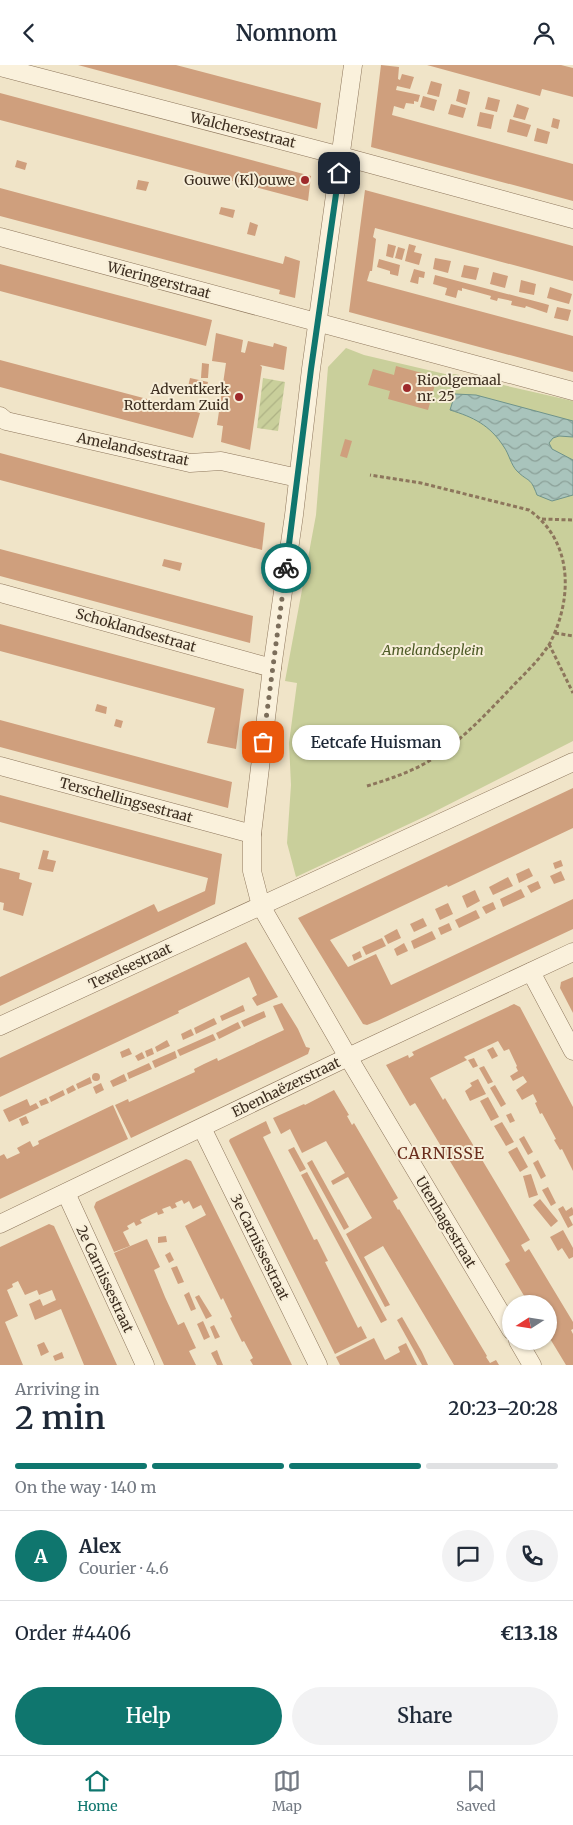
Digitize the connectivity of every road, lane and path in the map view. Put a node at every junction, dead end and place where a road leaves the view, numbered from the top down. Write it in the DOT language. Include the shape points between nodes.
graph roads {
  1 [pos="353,65"];
  2 [pos="0,67"];
  3 [pos="342,155"];
  4 [pos="573,219"];
  5 [pos="0,237"];
  6 [pos="318,322"];
  7 [pos="573,391"];
  8 [pos="0,417"];
  9 [pos="370,475"];
  10 [pos="298,478"];
  11 [pos="542,519"];
  12 [pos="573,520"];
  13 [pos="0,593"];
  14 [pos="555,633"];
  15 [pos="573,636"];
  16 [pos="549,644"];
  17 [pos="272,668"];
  18 [pos="573,693"];
  19 [pos="573,762"];
  20 [pos="0,766"];
  21 [pos="367,786"];
  22 [pos="252,834"];
  23 [pos="261,906"];
  24 [pos="573,953"];
  25 [pos="531,972"];
  26 [pos="0,1026"];
  27 [pos="573,1051"];
  28 [pos="348,1057"];
  29 [pos="202,1128"];
  30 [pos="66,1193"];
  31 [pos="0,1224"];
  32 [pos="502,1315"];
  33 [pos="523,1350"];
  34 [pos="145,1365"];
  35 [pos="318,1365"];
  36 [pos="532,1365"];
  1 -- 3 [label="street"];
  2 -- 3 [label="street, Walchersestraat"];
  3 -- 4 [label="street, Walchersestraat"];
  3 -- 6 [label="street"];
  5 -- 6 [label="street, Wieringerstraat"];
  6 -- 7 [label="street"];
  6 -- 10 [label="street"];
  8 -- 10 [label="street, Amelandsestraat" via="190,463 221,461"];
  9 -- 11 [label="path" via="421,483 511,505 529,510"];
  10 -- 17 [label="street"];
  11 -- 12 [label="path"];
  11 -- 14 [label="path" via="562,551 568,577 566,599"];
  13 -- 17 [label="street, Schoklandsestraat"];
  14 -- 15 [label="path"];
  14 -- 16 [label="path"];
  16 -- 18 [label="path"];
  16 -- 21 [label="path" via="465,736 433,759 401,775"];
  17 -- 22 [label="street"];
  19 -- 23 [label="street"];
  20 -- 22 [label="street, Terschellingsestraat"];
  22 -- 23 [label="street" via="252,871"];
  23 -- 26 [label="street, Texelsestraat"];
  23 -- 28 [label="street, Utenhagestraat"];
  24 -- 25 [label="street, Ebenhaëzerstraat"];
  25 -- 27 [label="street"];
  25 -- 28 [label="street, Ebenhaëzerstraat"];
  28 -- 29 [label="street, Ebenhaëzerstraat"];
  28 -- 32 [label="street, Utenhagestraat"];
  29 -- 30 [label="street, Ebenhaëzerstraat"];
  29 -- 35 [label="street, 3e Carnissestraat"];
  30 -- 31 [label="street, Ebenhaëzerstraat"];
  30 -- 34 [label="street, 2e Carnissestraat"];
  33 -- 36 [label="street"];
}
